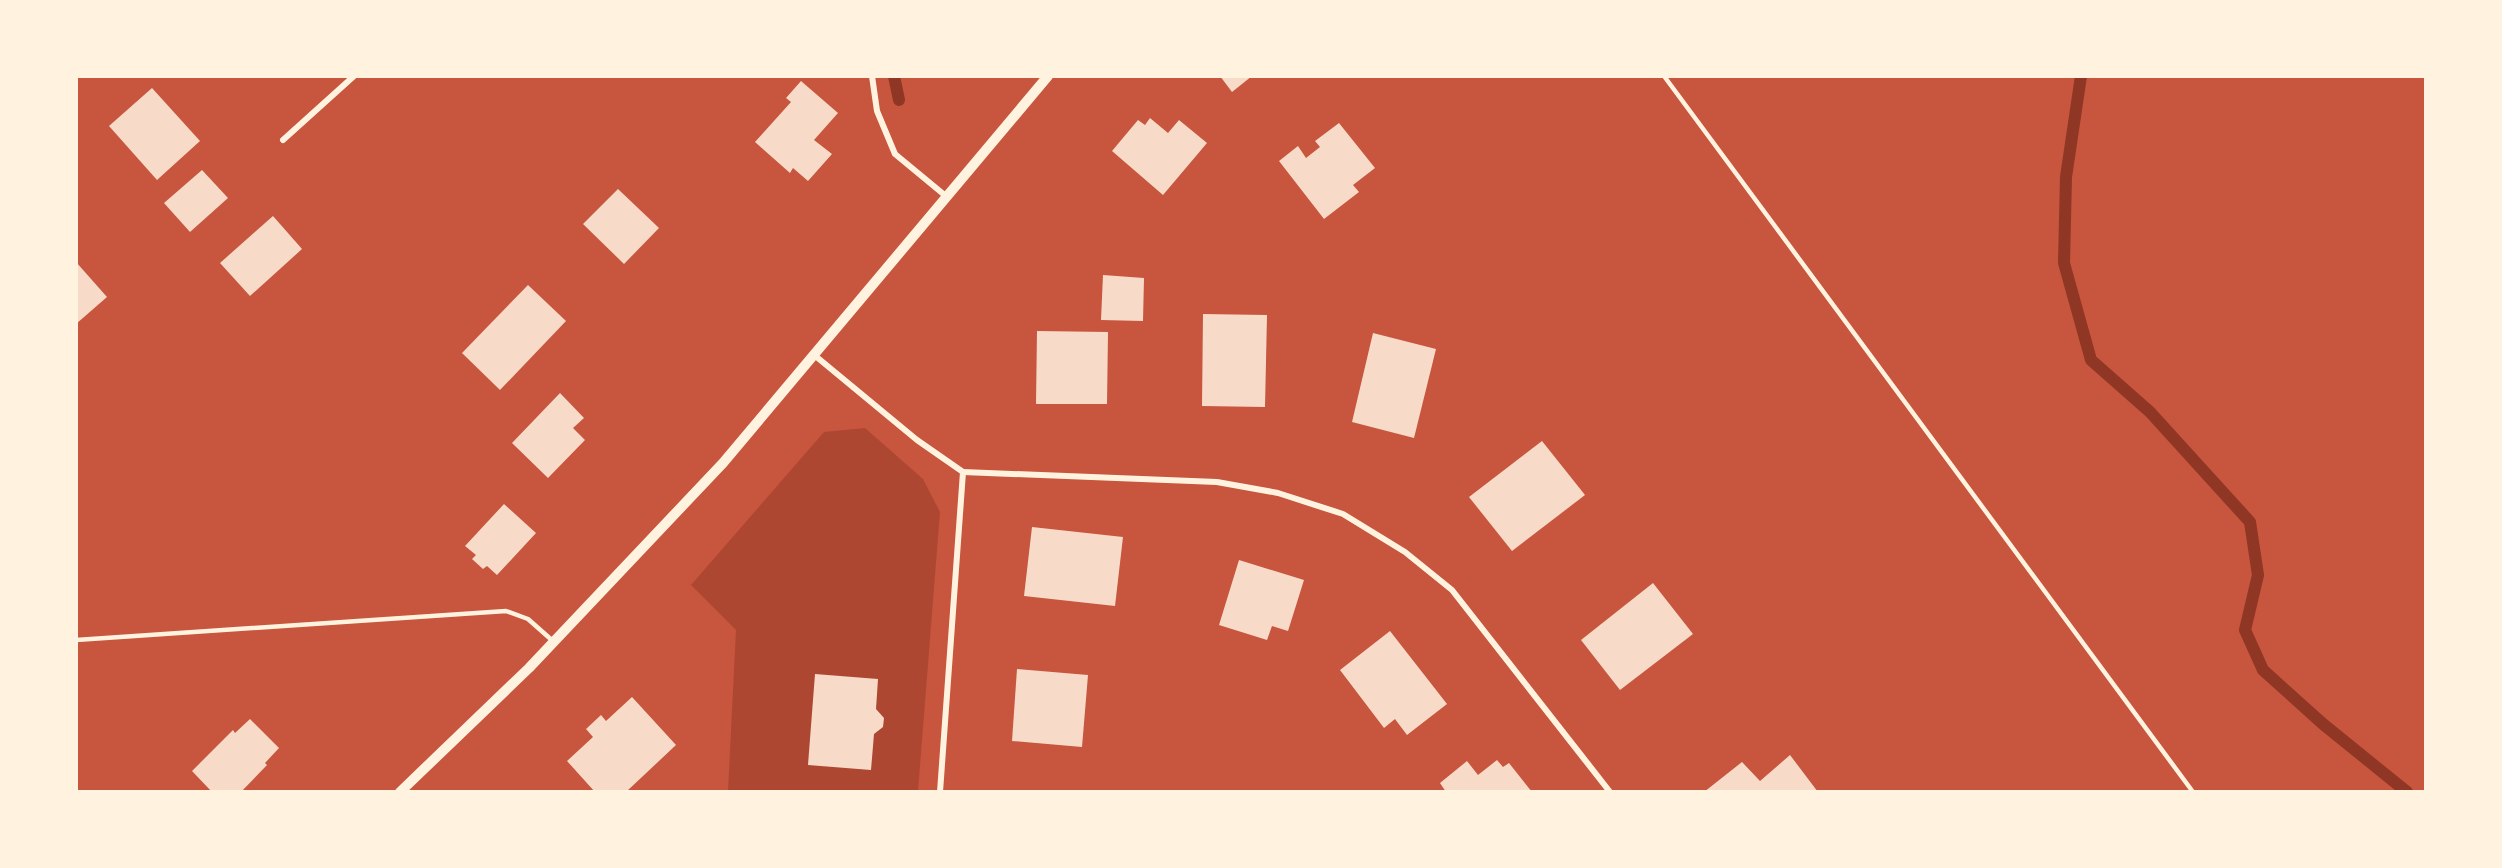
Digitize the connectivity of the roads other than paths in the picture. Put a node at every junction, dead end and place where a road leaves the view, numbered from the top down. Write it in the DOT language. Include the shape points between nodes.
graph roads {
  1 [pos="354,76"];
  2 [pos="872,76"];
  3 [pos="1048,76"];
  4 [pos="1664,76"];
  5 [pos="283,140"];
  6 [pos="947,197"];
  7 [pos="813,354"];
  8 [pos="963,472"];
  9 [pos="76,640"];
  10 [pos="554,642"];
  11 [pos="400,792"];
  12 [pos="940,792"];
  13 [pos="1610,792"];
  14 [pos="2193,792"];
  1 -- 5 [label="street"];
  2 -- 6 [label="street" via="877,111 895,154"];
  3 -- 6 [label="street"];
  4 -- 14 [label="lane"];
  6 -- 7 [label="street"];
  7 -- 8 [label="street" via="917,440"];
  7 -- 10 [label="street" via="723,463"];
  8 -- 12 [label="street"];
  8 -- 13 [label="street" via="1217,482 1278,493 1343,514 1405,552 1452,590"];
  9 -- 10 [label="lane" via="506,611 528,619"];
  10 -- 11 [label="street"];
}
